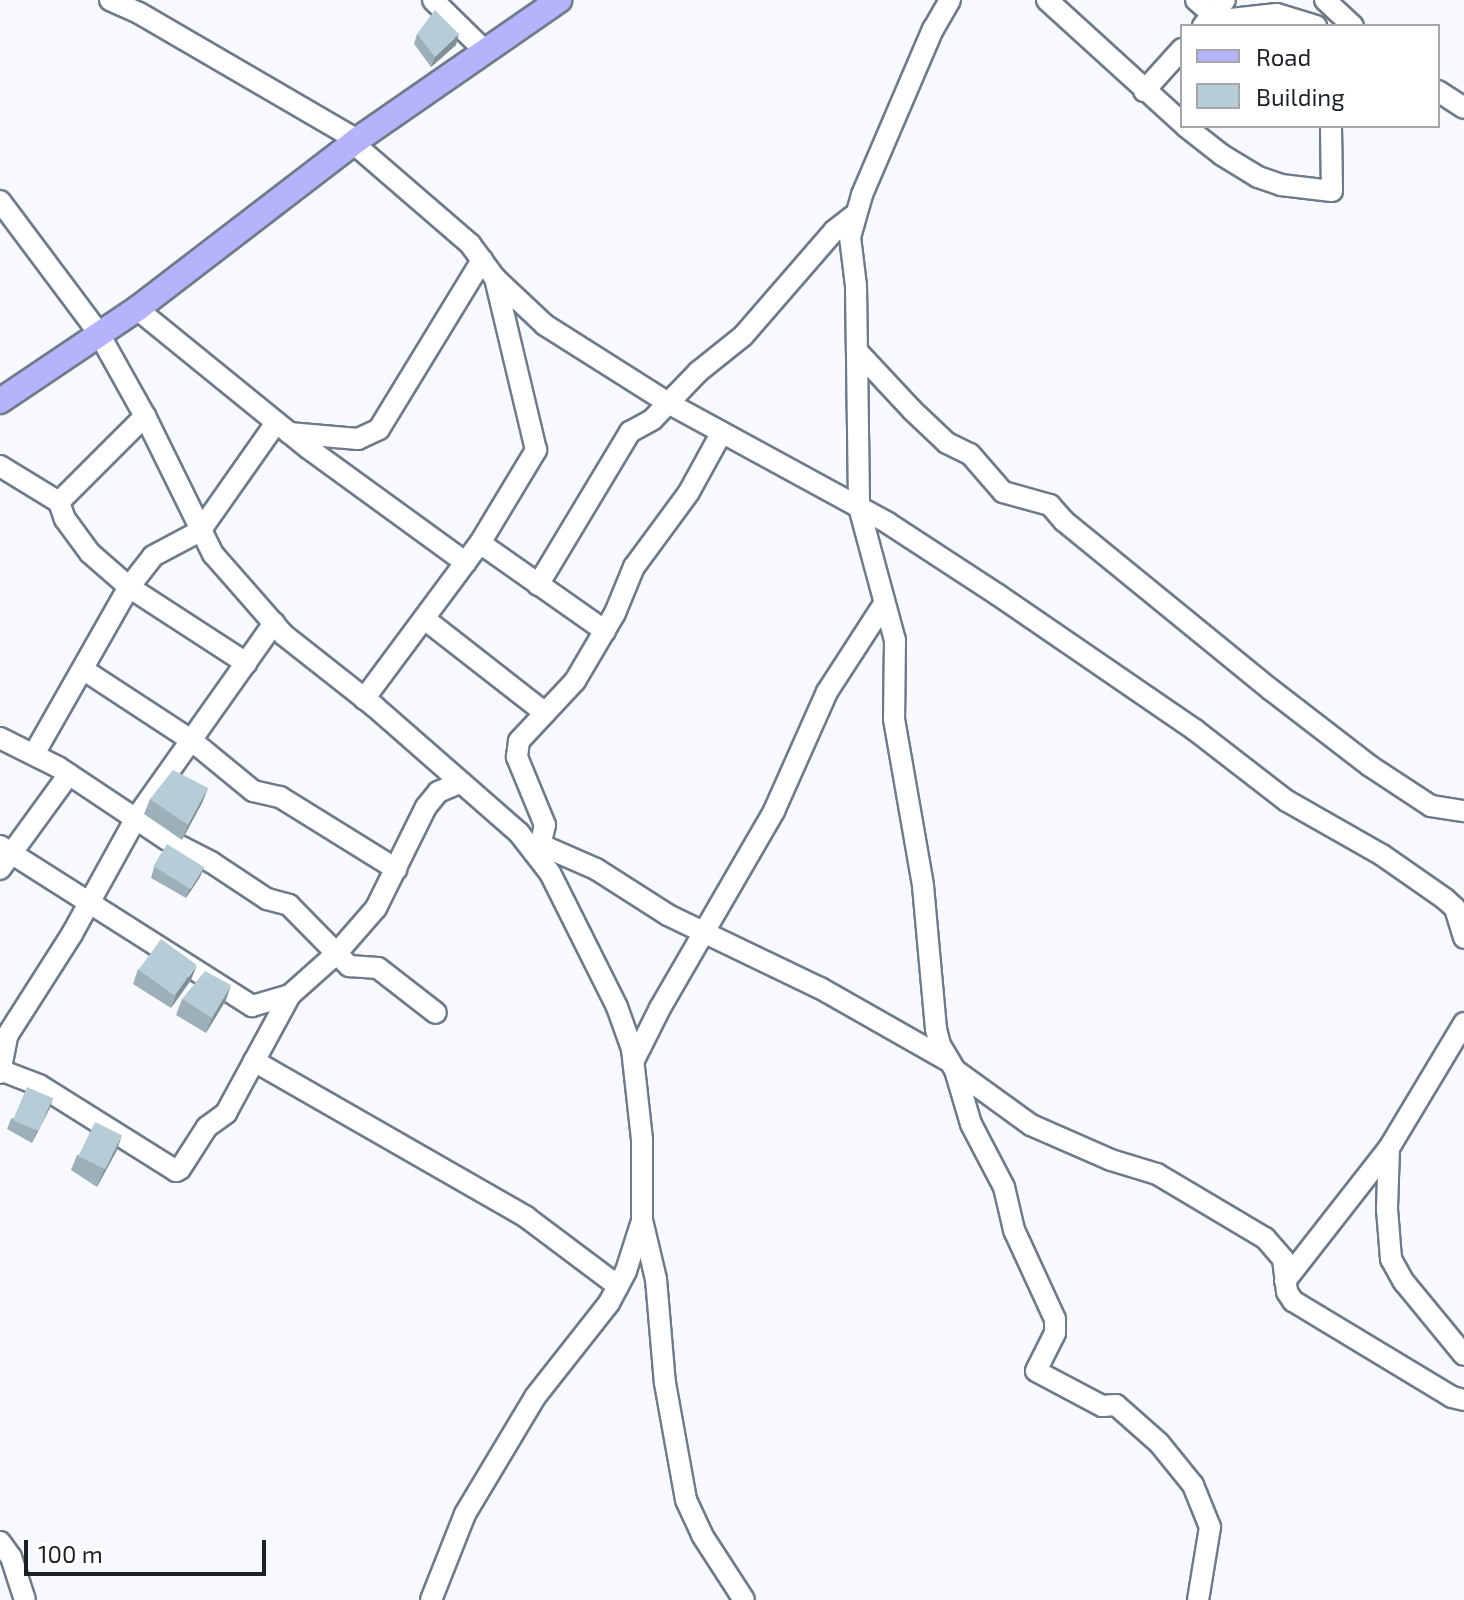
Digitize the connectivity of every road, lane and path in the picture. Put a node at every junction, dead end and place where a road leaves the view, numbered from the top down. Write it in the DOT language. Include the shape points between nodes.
graph roads {
  1 [pos="110,0"];
  2 [pos="559,0"];
  3 [pos="950,0"];
  4 [pos="1047,0"];
  5 [pos="1196,0"];
  6 [pos="1325,0"];
  7 [pos="441,3"];
  8 [pos="136,5"];
  9 [pos="1214,14"];
  10 [pos="1310,24"];
  11 [pos="1351,24"];
  12 [pos="485,51"];
  13 [pos="1180,51"];
  14 [pos="1144,91"];
  15 [pos="1440,92"];
  16 [pos="1464,108"];
  17 [pos="1180,122"];
  18 [pos="1188,128"];
  19 [pos="1331,128"];
  20 [pos="355,142"];
  21 [pos="0,201"];
  22 [pos="853,216"];
  23 [pos="482,260"];
  24 [pos="495,278"];
  25 [pos="137,309"];
  26 [pos="98,332"];
  27 [pos="858,352"];
  28 [pos="0,401"];
  29 [pos="670,404"];
  30 [pos="145,416"];
  31 [pos="282,428"];
  32 [pos="722,432"];
  33 [pos="0,466"];
  34 [pos="59,502"];
  35 [pos="859,507"];
  36 [pos="200,531"];
  37 [pos="480,543"];
  38 [pos="466,563"];
  39 [pos="538,585"];
  40 [pos="129,587"];
  41 [pos="884,604"];
  42 [pos="426,620"];
  43 [pos="274,623"];
  44 [pos="605,631"];
  45 [pos="246,663"];
  46 [pos="84,670"];
  47 [pos="364,699"];
  48 [pos="545,713"];
  49 [pos="0,738"];
  50 [pos="191,740"];
  51 [pos="34,754"];
  52 [pos="69,774"];
  53 [pos="461,782"];
  54 [pos="1464,811"];
  55 [pos="136,818"];
  56 [pos="539,850"];
  57 [pos="4,857"];
  58 [pos="396,869"];
  59 [pos="89,903"];
  60 [pos="1460,909"];
  61 [pos="703,933"];
  62 [pos="1464,938"];
  63 [pos="336,954"];
  64 [pos="290,995"];
  65 [pos="436,1013"];
  66 [pos="1464,1023"];
  67 [pos="4,1037"];
  68 [pos="634,1060"];
  69 [pos="254,1061"];
  70 [pos="951,1065"];
  71 [pos="0,1071"];
  72 [pos="1389,1148"];
  73 [pos="642,1220"];
  74 [pos="1285,1281"];
  75 [pos="618,1286"];
  76 [pos="1464,1355"];
  77 [pos="1464,1400"];
  78 [pos="0,1542"];
  79 [pos="25,1600"];
  80 [pos="431,1600"];
  81 [pos="744,1600"];
  82 [pos="1198,1600"];
  1 -- 8 [label="street"];
  2 -- 12 [label="main road"];
  3 -- 22 [label="street"];
  4 -- 14 [label="street"];
  5 -- 9 [label="street"];
  6 -- 11 [label="street"];
  7 -- 12 [label="street"];
  8 -- 20 [label="street"];
  9 -- 10 [label="street" via="1231,19 1277,14"];
  12 -- 20 [label="main road"];
  13 -- 14 [label="street"];
  14 -- 17 [label="street"];
  15 -- 16 [label="street"];
  18 -- 19 [label="street" via="1258,177 1332,191"];
  20 -- 23 [label="street"];
  20 -- 25 [label="main road"];
  21 -- 26 [label="street"];
  22 -- 27 [label="street"];
  22 -- 29 [label="street" via="743,336 698,372"];
  23 -- 24 [label="street"];
  23 -- 31 [label="street" via="379,429 358,439"];
  24 -- 29 [label="street" via="545,325"];
  24 -- 37 [label="street" via="536,450"];
  25 -- 26 [label="main road"];
  25 -- 31 [label="street"];
  26 -- 28 [label="main road"];
  26 -- 30 [label="street"];
  27 -- 35 [label="street"];
  27 -- 54 [label="street" via="947,443 970,454 1003,492 1050,505 1370,766 1431,806"];
  29 -- 32 [label="street"];
  29 -- 39 [label="street" via="630,432"];
  30 -- 34 [label="street"];
  30 -- 36 [label="street"];
  31 -- 36 [label="street"];
  31 -- 38 [label="street"];
  32 -- 35 [label="street"];
  32 -- 44 [label="street" via="689,492 634,567"];
  33 -- 34 [label="street"];
  34 -- 40 [label="street" via="90,553"];
  35 -- 41 [label="street"];
  35 -- 60 [label="street" via="1195,730 1287,801 1382,855"];
  36 -- 40 [label="street" via="153,556"];
  36 -- 43 [label="street" via="213,554"];
  37 -- 38 [label="street"];
  37 -- 39 [label="street"];
  38 -- 42 [label="street"];
  39 -- 44 [label="street"];
  40 -- 45 [label="street"];
  40 -- 46 [label="street"];
  41 -- 61 [label="street" via="827,692 774,811"];
  41 -- 70 [label="street" via="895,640 894,719 919,860 936,1029"];
  42 -- 47 [label="street"];
  42 -- 48 [label="street"];
  43 -- 45 [label="street"];
  43 -- 47 [label="street"];
  44 -- 48 [label="street" via="575,681"];
  45 -- 50 [label="street"];
  46 -- 50 [label="street"];
  46 -- 51 [label="street"];
  47 -- 53 [label="street"];
  48 -- 56 [label="street" via="516,748 545,825"];
  49 -- 51 [label="street"];
  50 -- 55 [label="street"];
  50 -- 58 [label="street" via="253,791 280,797"];
  51 -- 52 [label="street"];
  52 -- 55 [label="street"];
  52 -- 57 [label="street"];
  53 -- 56 [label="street"];
  53 -- 58 [label="street" via="438,792 426,807"];
  55 -- 59 [label="street"];
  55 -- 63 [label="street" via="267,899 289,905"];
  56 -- 61 [label="street" via="596,869"];
  56 -- 68 [label="street" via="617,1007"];
  57 -- 59 [label="street"];
  58 -- 63 [label="street" via="376,908"];
  59 -- 64 [label="street" via="252,1006"];
  59 -- 67 [label="street"];
  60 -- 62 [label="street"];
  61 -- 68 [label="street"];
  61 -- 70 [label="street" via="820,988"];
  63 -- 64 [label="street"];
  63 -- 65 [label="street" via="356,969 378,968"];
  64 -- 69 [label="street"];
  66 -- 72 [label="street"];
  67 -- 71 [label="street"];
  68 -- 73 [label="street"];
  69 -- 71 [label="street" via="226,1113 207,1127 176,1171 73,1104"];
  69 -- 75 [label="street" via="526,1217"];
  70 -- 74 [label="street" via="1031,1125 1157,1174 1265,1238 1283,1259"];
  70 -- 82 [label="street" via="967,1113 1004,1187 1014,1230 1055,1319 1055,1333 1036,1371 1102,1406 1116,1405 1159,1443 1193,1485 1210,1527"];
  72 -- 74 [label="street"];
  72 -- 76 [label="street" via="1391,1259"];
  73 -- 75 [label="street"];
  73 -- 81 [label="street" via="656,1279 665,1383 686,1500"];
  74 -- 77 [label="street" via="1287,1292 1303,1308"];
  75 -- 80 [label="street" via="535,1397 465,1514"];
  78 -- 79 [label="street" via="11,1557"];
}
